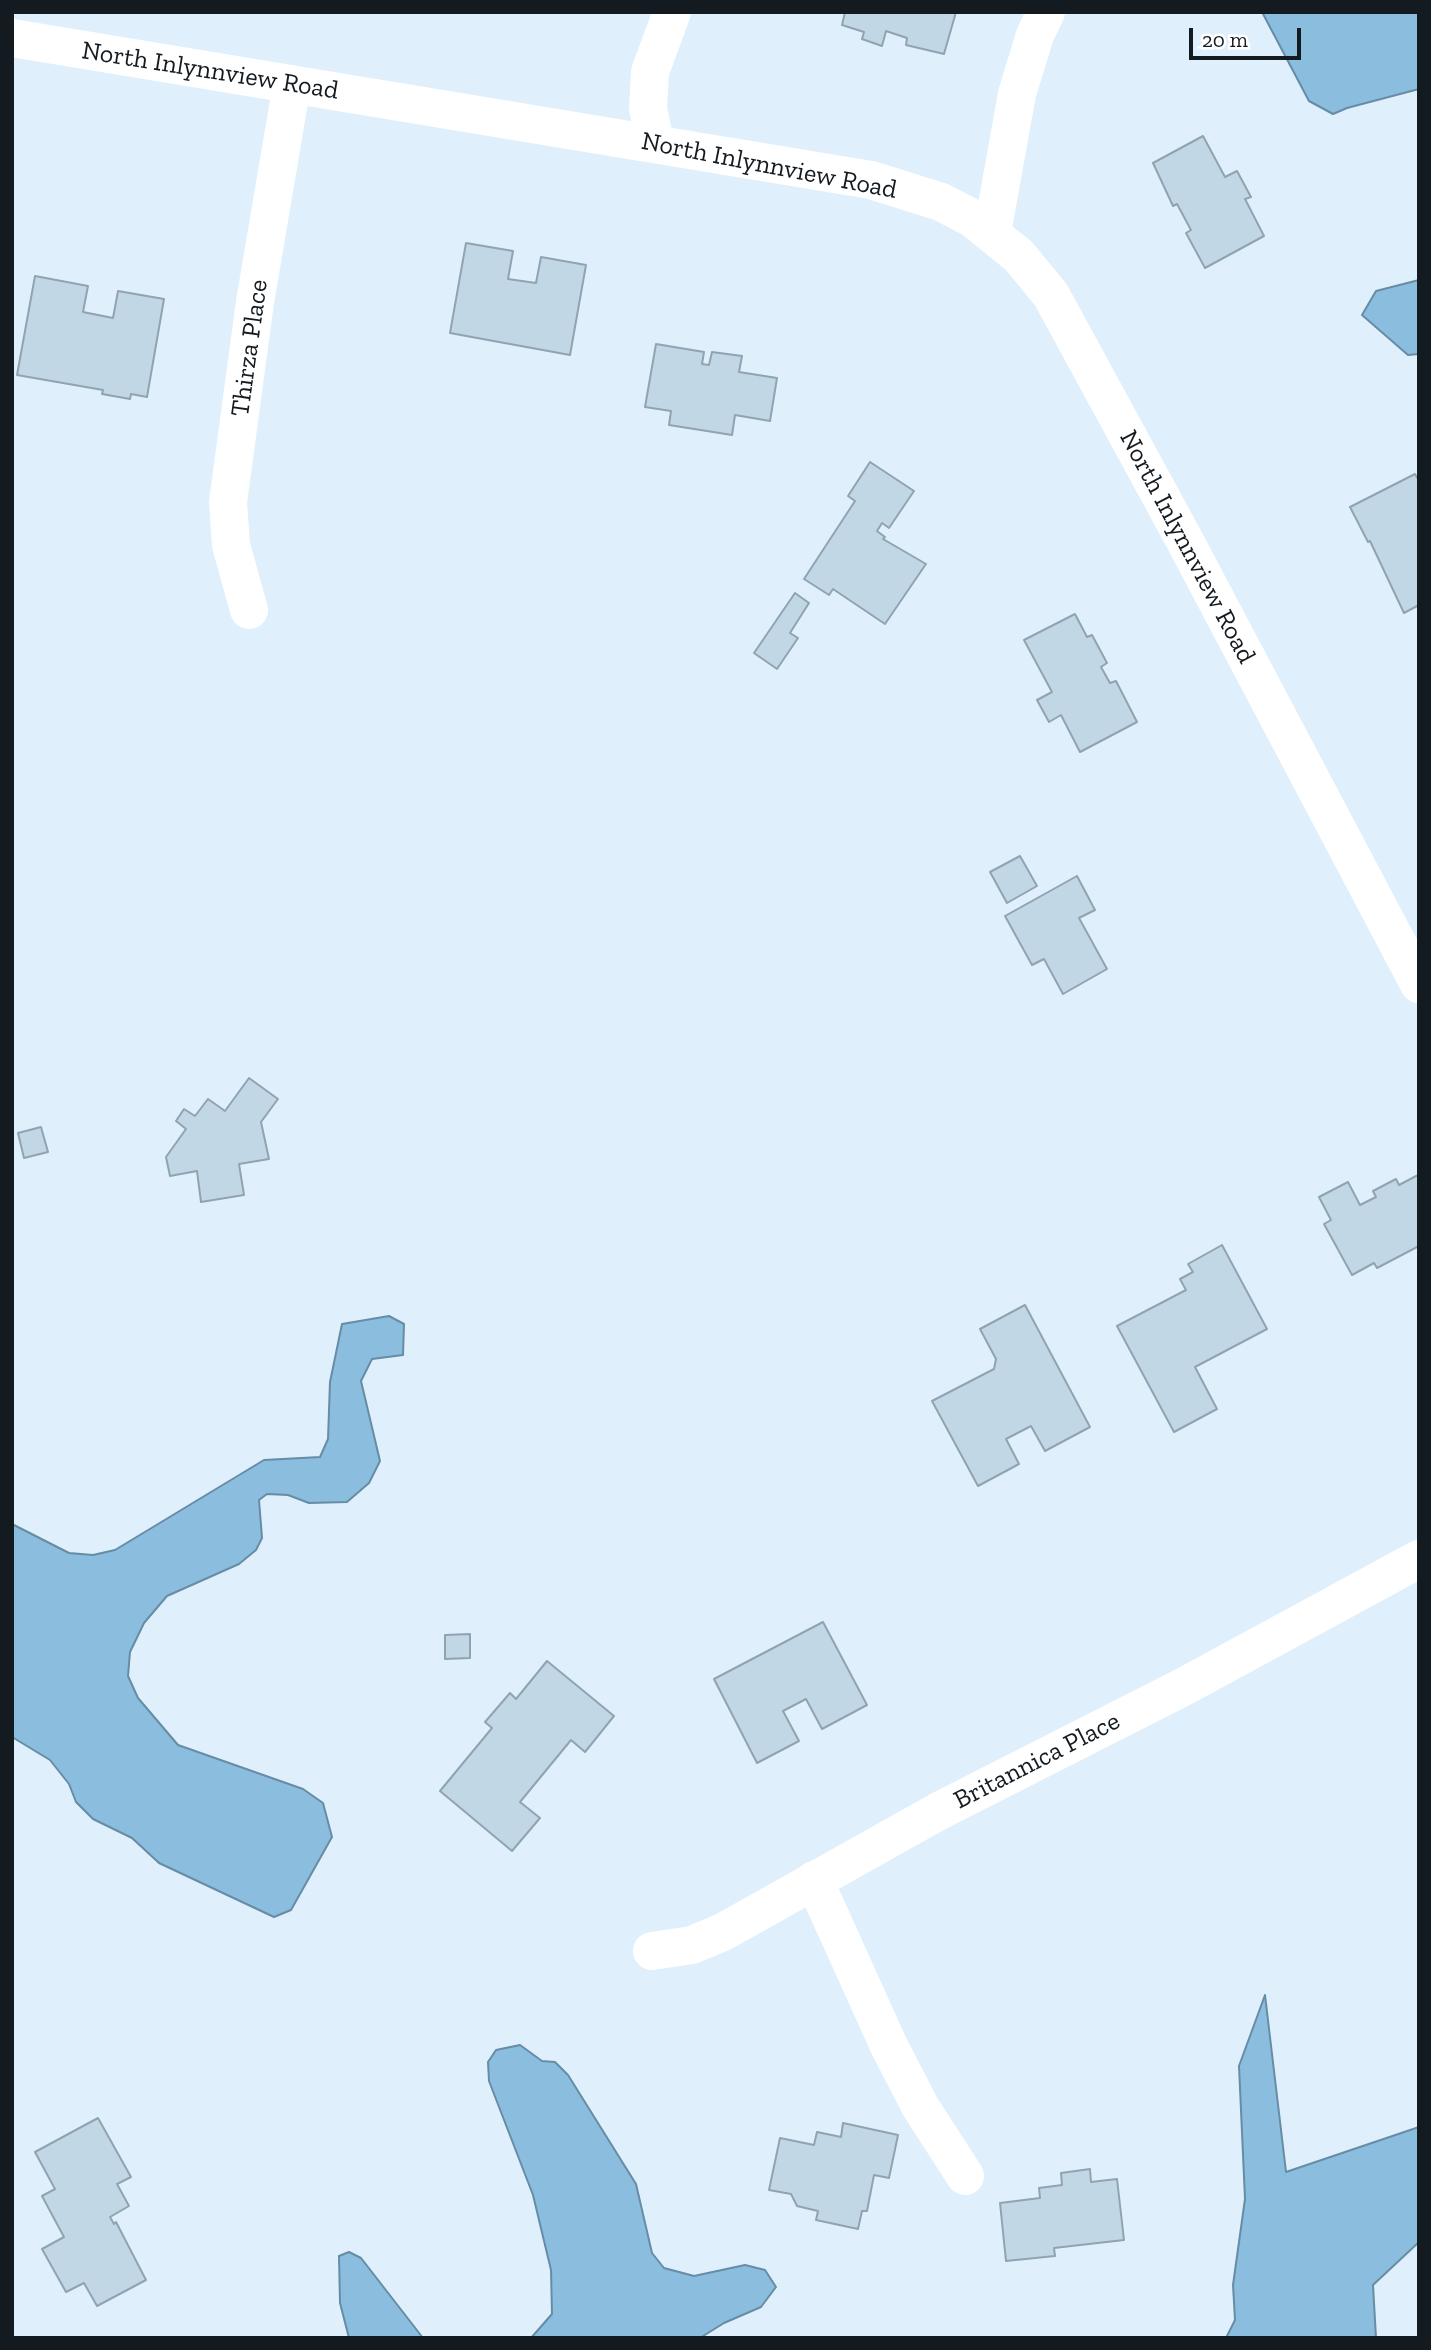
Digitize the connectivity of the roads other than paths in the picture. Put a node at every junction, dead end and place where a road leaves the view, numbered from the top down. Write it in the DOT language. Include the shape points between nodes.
graph roads {
  1 [pos="672,12"];
  2 [pos="1046,12"];
  3 [pos="12,38"];
  4 [pos="292,85"];
  5 [pos="655,144"];
  6 [pos="992,233"];
  7 [pos="249,610"];
  8 [pos="1419,984"];
  9 [pos="1419,1559"];
  10 [pos="814,1880"];
  11 [pos="652,1951"];
  12 [pos="965,2176"];
  1 -- 5 [label="street" via="650,72 648,108"];
  2 -- 6 [label="street" via="1017,94"];
  3 -- 4 [label="street, North Inlynnview Road"];
  4 -- 5 [label="street, North Inlynnview Road"];
  4 -- 7 [label="street, Thirza Place" via="255,302 229,502 231,545"];
  5 -- 6 [label="street, North Inlynnview Road" via="871,180 941,202"];
  6 -- 8 [label="street, North Inlynnview Road" via="1019,256 1051,295"];
  9 -- 10 [label="street, Britannica Place"];
  10 -- 11 [label="street, Britannica Place" via="723,1933 692,1945"];
  10 -- 12 [label="street" via="889,2046 920,2106"];
}
